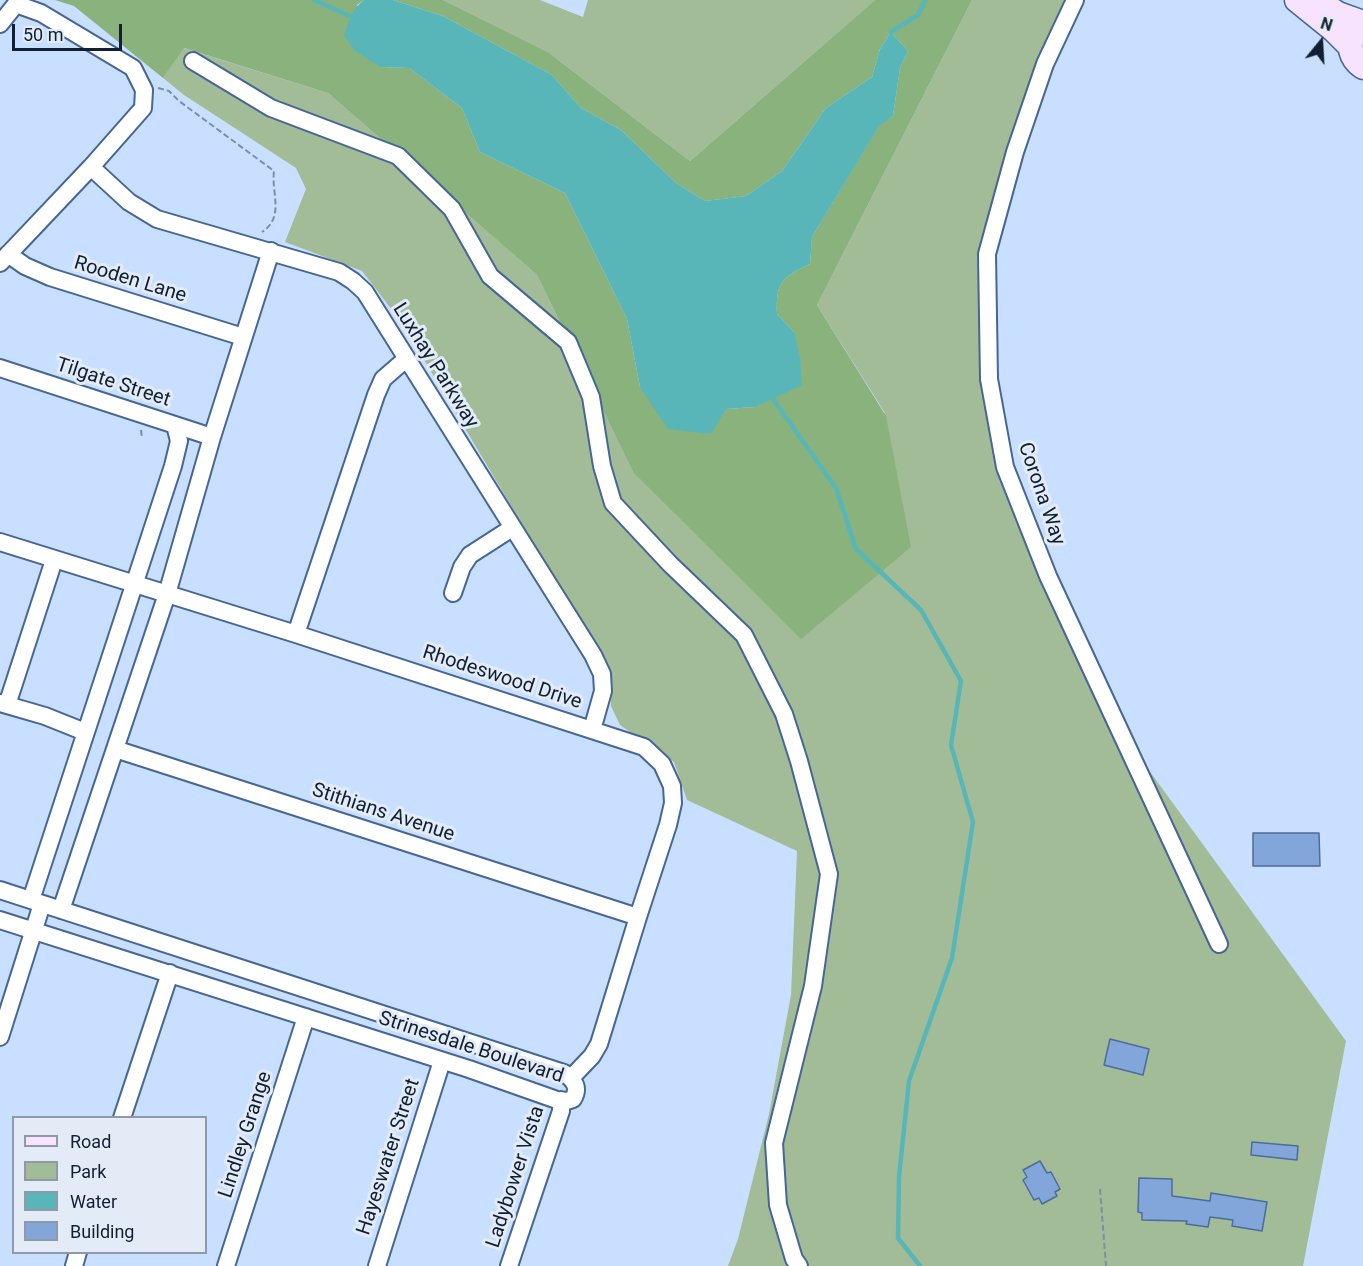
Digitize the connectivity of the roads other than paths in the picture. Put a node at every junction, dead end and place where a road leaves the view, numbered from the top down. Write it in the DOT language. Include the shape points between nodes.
graph roads {
  1 [pos="1075,0"];
  2 [pos="1297,0"];
  3 [pos="1316,0"];
  4 [pos="16,2"];
  5 [pos="0,24"];
  6 [pos="1363,24"];
  7 [pos="1350,46"];
  8 [pos="193,61"];
  9 [pos="1363,67"];
  10 [pos="91,167"];
  11 [pos="271,251"];
  12 [pos="4,258"];
  13 [pos="243,337"];
  14 [pos="406,359"];
  15 [pos="0,368"];
  16 [pos="175,425"];
  17 [pos="212,437"];
  18 [pos="513,528"];
  19 [pos="0,543"];
  20 [pos="54,560"];
  21 [pos="133,585"];
  22 [pos="453,593"];
  23 [pos="167,594"];
  24 [pos="296,634"];
  25 [pos="4,704"];
  26 [pos="592,730"];
  27 [pos="85,732"];
  28 [pos="115,749"];
  29 [pos="0,890"];
  30 [pos="37,902"];
  31 [pos="61,910"];
  32 [pos="638,917"];
  33 [pos="0,920"];
  34 [pos="34,932"];
  35 [pos="1219,944"];
  36 [pos="170,973"];
  37 [pos="306,1017"];
  38 [pos="0,1037"];
  39 [pos="442,1061"];
  40 [pos="571,1078"];
  41 [pos="561,1100"];
  42 [pos="123,1116"];
  43 [pos="226,1266"];
  44 [pos="377,1266"];
  45 [pos="509,1266"];
  46 [pos="798,1266"];
  1 -- 35 [label="street, Corona Way" via="1045,64 1015,152 987,254 989,379 1005,467 1048,576"];
  2 -- 7 [label="main road"];
  3 -- 6 [label="main road"];
  4 -- 5 [label="street"];
  4 -- 10 [label="street" via="133,68 144,90 143,108"];
  6 -- 7 [label="main road" via="1354,32"];
  7 -- 9 [label="main road"];
  8 -- 46 [label="street" via="271,108 398,156 452,209 490,276 568,342 591,397 602,466 613,503 744,635 784,714 830,874 813,986 774,1143 778,1205"];
  10 -- 11 [label="street, Luxhay Parkway" via="129,202 158,219"];
  10 -- 12 [label="street"];
  11 -- 13 [label="street"];
  11 -- 14 [label="street, Luxhay Parkway" via="353,280 365,292"];
  12 -- 13 [label="street, Rooden Lane" via="50,277"];
  13 -- 17 [label="street"];
  14 -- 18 [label="street, Luxhay Parkway"];
  14 -- 24 [label="street" via="383,379 375,394"];
  15 -- 16 [label="street, Tilgate Street"];
  16 -- 17 [label="street, Tilgate Street"];
  16 -- 21 [label="street" via="179,441 173,466"];
  17 -- 23 [label="street"];
  18 -- 22 [label="street" via="470,555"];
  18 -- 26 [label="street, Luxhay Parkway" via="602,674 603,691"];
  19 -- 20 [label="street, Rhodeswood Drive"];
  20 -- 21 [label="street, Rhodeswood Drive"];
  20 -- 25 [label="street"];
  21 -- 23 [label="street, Rhodeswood Drive"];
  21 -- 27 [label="street"];
  23 -- 24 [label="street, Rhodeswood Drive"];
  23 -- 28 [label="street"];
  24 -- 26 [label="street, Rhodeswood Drive"];
  25 -- 27 [label="street"];
  26 -- 32 [label="street, Rhodeswood Drive" via="644,747 662,764 672,786 669,825"];
  27 -- 30 [label="street"];
  28 -- 31 [label="street"];
  28 -- 32 [label="street, Stithians Avenue"];
  29 -- 30 [label="street, Strinesdale Boulevard"];
  30 -- 31 [label="street, Strinesdale Boulevard"];
  30 -- 34 [label="street"];
  31 -- 40 [label="street, Strinesdale Boulevard"];
  32 -- 40 [label="street, Rhodeswood Drive" via="599,1044"];
  33 -- 34 [label="street, Strinesdale Boulevard"];
  34 -- 36 [label="street, Strinesdale Boulevard"];
  34 -- 38 [label="street"];
  36 -- 37 [label="street, Strinesdale Boulevard"];
  36 -- 42 [label="street"];
  37 -- 39 [label="street, Strinesdale Boulevard"];
  37 -- 43 [label="street, Lindley Grange"];
  39 -- 41 [label="street, Strinesdale Boulevard"];
  39 -- 44 [label="street, Hayeswater Street"];
  40 -- 41 [label="street, Strinesdale Boulevard" via="577,1093 573,1099"];
  41 -- 45 [label="street, Ladybower Vista" via="561,1111"];
}
